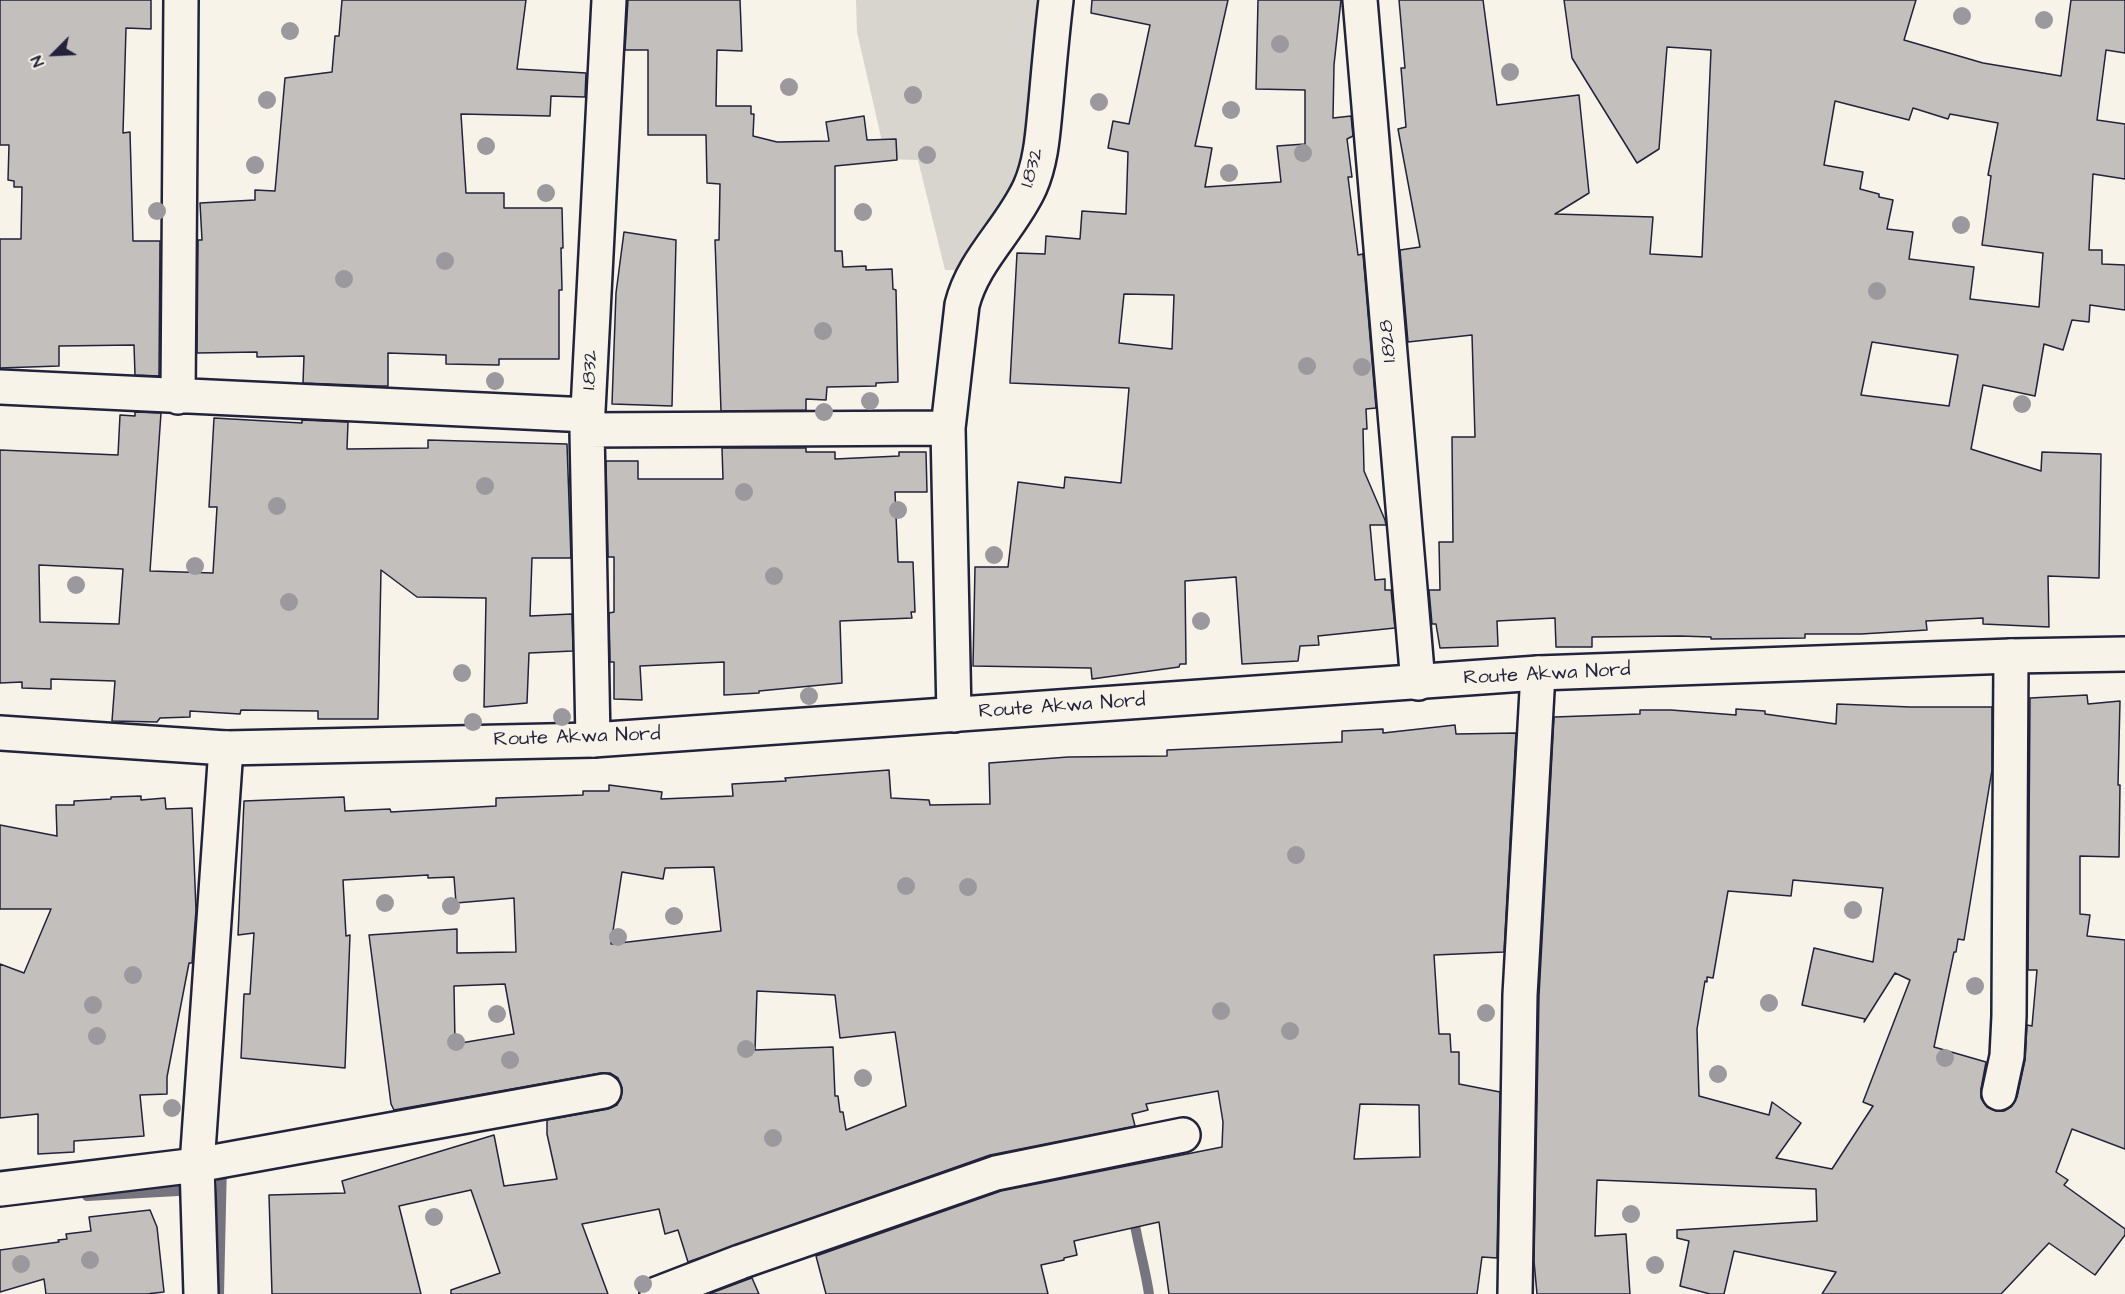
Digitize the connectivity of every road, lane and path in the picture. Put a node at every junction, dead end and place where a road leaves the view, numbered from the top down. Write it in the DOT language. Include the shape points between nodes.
graph roads {
  1 [pos="181,0"];
  2 [pos="609,0"];
  3 [pos="1056,0"];
  4 [pos="1360,0"];
  5 [pos="0,387"];
  6 [pos="178,397"];
  7 [pos="588,422"];
  8 [pos="948,428"];
  9 [pos="2125,654"];
  10 [pos="2011,656"];
  11 [pos="1538,673"];
  12 [pos="1418,683"];
  13 [pos="954,714"];
  14 [pos="0,733"];
  15 [pos="593,740"];
  16 [pos="226,748"];
  17 [pos="604,1091"];
  18 [pos="1999,1094"];
  19 [pos="1183,1136"];
  20 [pos="197,1165"];
  21 [pos="0,1189"];
  22 [pos="201,1294"];
  23 [pos="657,1294"];
  24 [pos="1515,1294"];
  1 -- 6 [label="street"];
  2 -- 7 [label="street, 1.832"];
  3 -- 8 [label="street, 1.832" via="1041,147 1031,184 1014,218 966,288"];
  4 -- 12 [label="street, 1.828"];
  5 -- 6 [label="street"];
  6 -- 7 [label="street"];
  7 -- 8 [label="street"];
  7 -- 15 [label="street, 1.832"];
  8 -- 13 [label="street, 1.832"];
  9 -- 10 [label="street, Route Akwa Nord"];
  10 -- 11 [label="street, Route Akwa Nord"];
  10 -- 18 [label="street" via="2010,1016"];
  11 -- 12 [label="street, Route Akwa Nord"];
  11 -- 24 [label="street" via="1520,995"];
  12 -- 13 [label="street, Route Akwa Nord"];
  13 -- 15 [label="street, Route Akwa Nord"];
  14 -- 16 [label="street, Route Akwa Nord"];
  15 -- 16 [label="street, Route Akwa Nord"];
  16 -- 20 [label="street"];
  17 -- 20 [label="street"];
  19 -- 23 [label="street" via="996,1173"];
  20 -- 21 [label="street"];
  20 -- 22 [label="street"];
}
